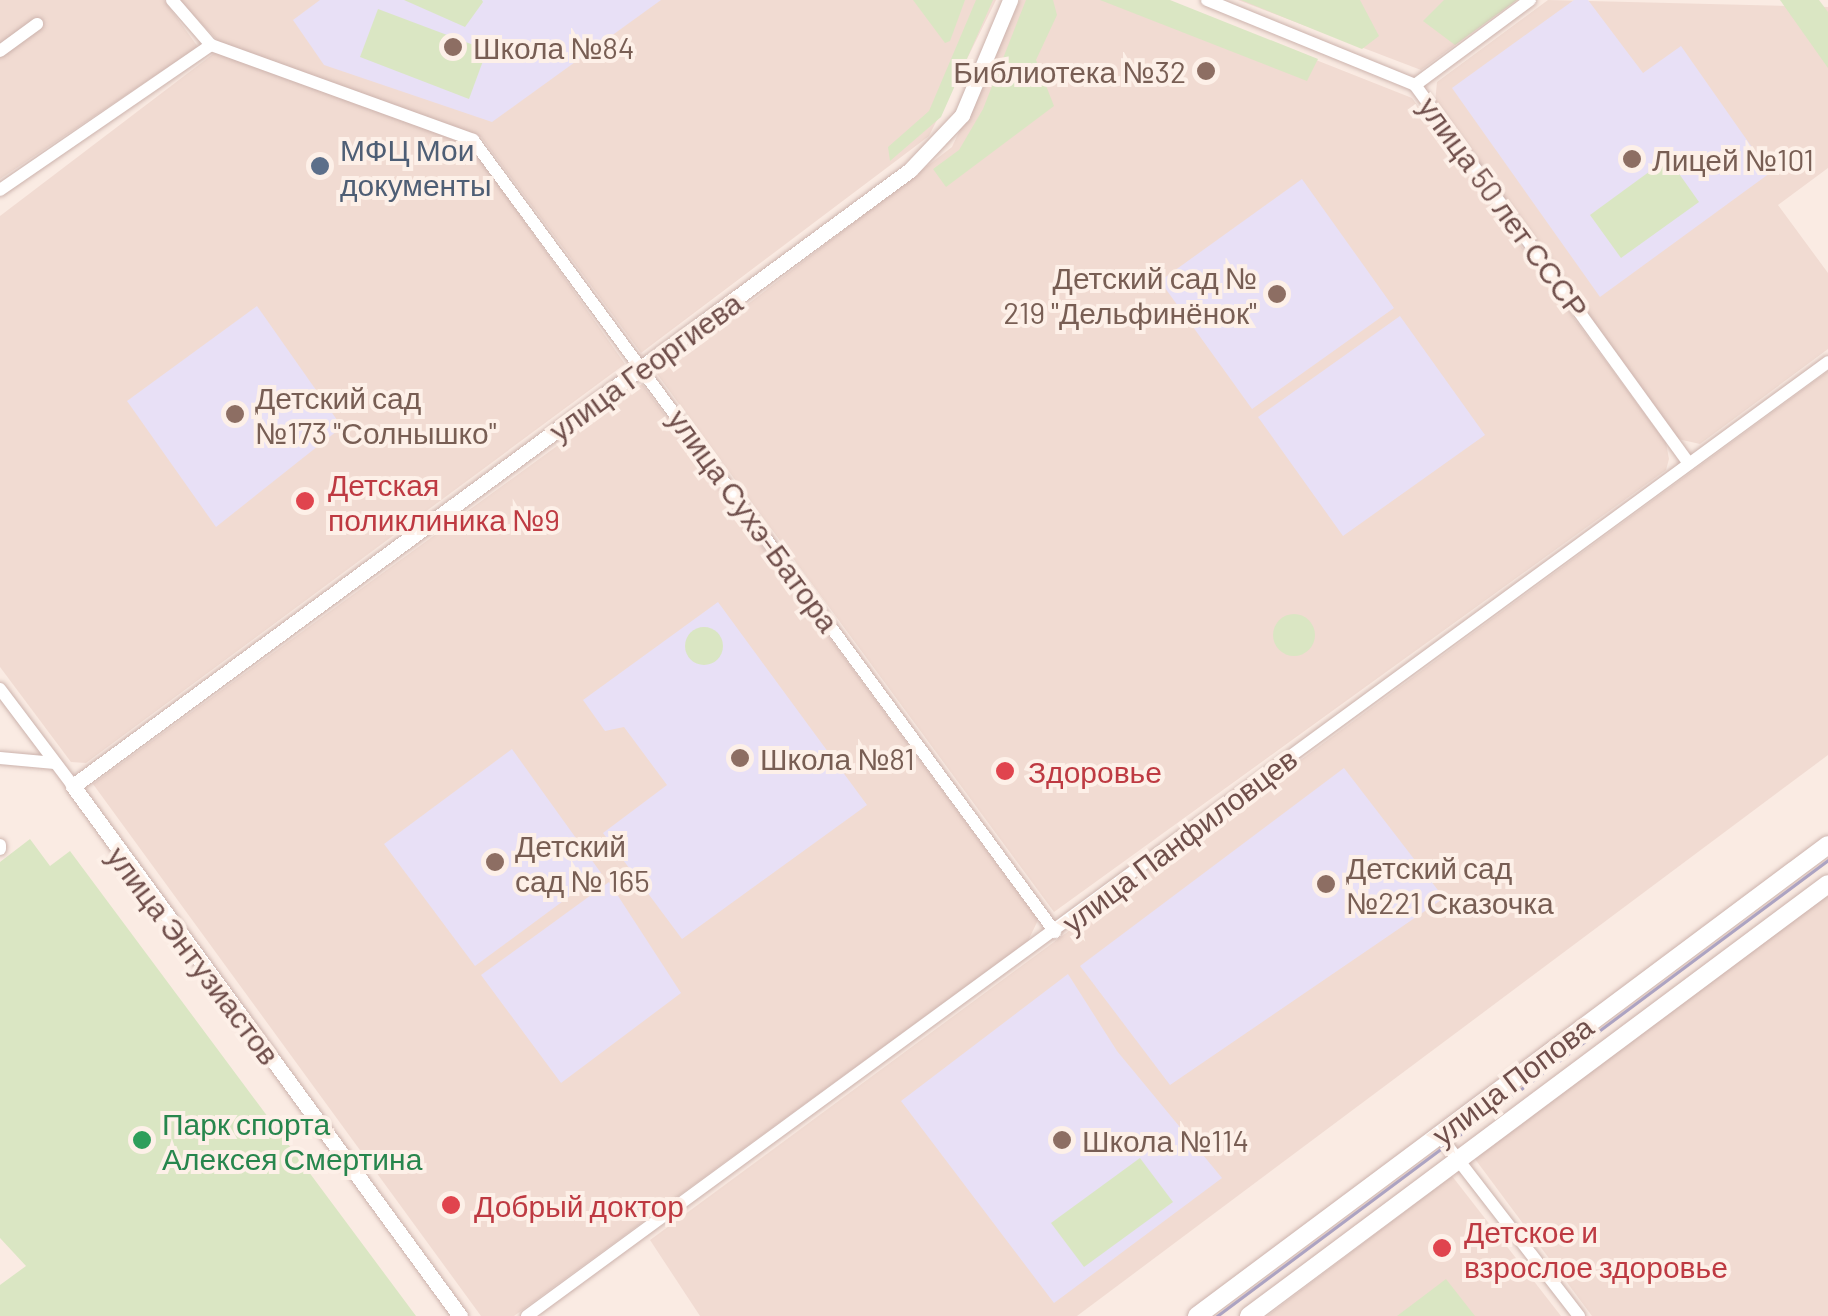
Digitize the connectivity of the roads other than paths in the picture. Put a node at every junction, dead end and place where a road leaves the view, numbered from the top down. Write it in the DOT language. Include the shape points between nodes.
graph roads {
  1 [pos="172,0"];
  2 [pos="1010,0"];
  3 [pos="1207,0"];
  4 [pos="1530,0"];
  5 [pos="37,24"];
  6 [pos="211,46"];
  7 [pos="0,51"];
  8 [pos="1416,85"];
  9 [pos="0,190"];
  10 [pos="1828,362"];
  11 [pos="642,368"];
  12 [pos="1689,463"];
  13 [pos="0,689"];
  14 [pos="0,758"];
  15 [pos="55,763"];
  16 [pos="73,786"];
  17 [pos="1828,845"];
  18 [pos="1828,884"];
  19 [pos="1055,932"];
  20 [pos="1438,1135"];
  21 [pos="1457,1160"];
  22 [pos="460,1316"];
  23 [pos="527,1316"];
  24 [pos="1196,1316"];
  25 [pos="1249,1316"];
  26 [pos="1579,1316"];
  1 -- 6 [label="street, улица Сухэ-Батора"];
  2 -- 11 [label="street, улица Георгиева" via="944,140"];
  3 -- 8 [label="street, улица 50 лет СССР"];
  4 -- 8 [label="street"];
  5 -- 7 [label="street"];
  6 -- 9 [label="street"];
  6 -- 11 [label="street, улица Сухэ-Батора" via="473,140"];
  8 -- 12 [label="street, улица 50 лет СССР"];
  10 -- 12 [label="street, улица Панфиловцев"];
  11 -- 16 [label="street, улица Георгиева"];
  11 -- 19 [label="street, улица Сухэ-Батора"];
  12 -- 19 [label="street, улица Панфиловцев"];
  13 -- 15 [label="street, улица Энтузиастов"];
  14 -- 15 [label="street"];
  15 -- 16 [label="street, улица Энтузиастов"];
  16 -- 22 [label="street, улица Энтузиастов"];
  17 -- 20 [label="main road, улица Попова"];
  18 -- 21 [label="main road, улица Попова"];
  19 -- 23 [label="street, улица Панфиловцев"];
  20 -- 21 [label="street"];
  20 -- 24 [label="main road, улица Попова"];
  21 -- 25 [label="main road, улица Попова"];
  21 -- 26 [label="street"];
}
